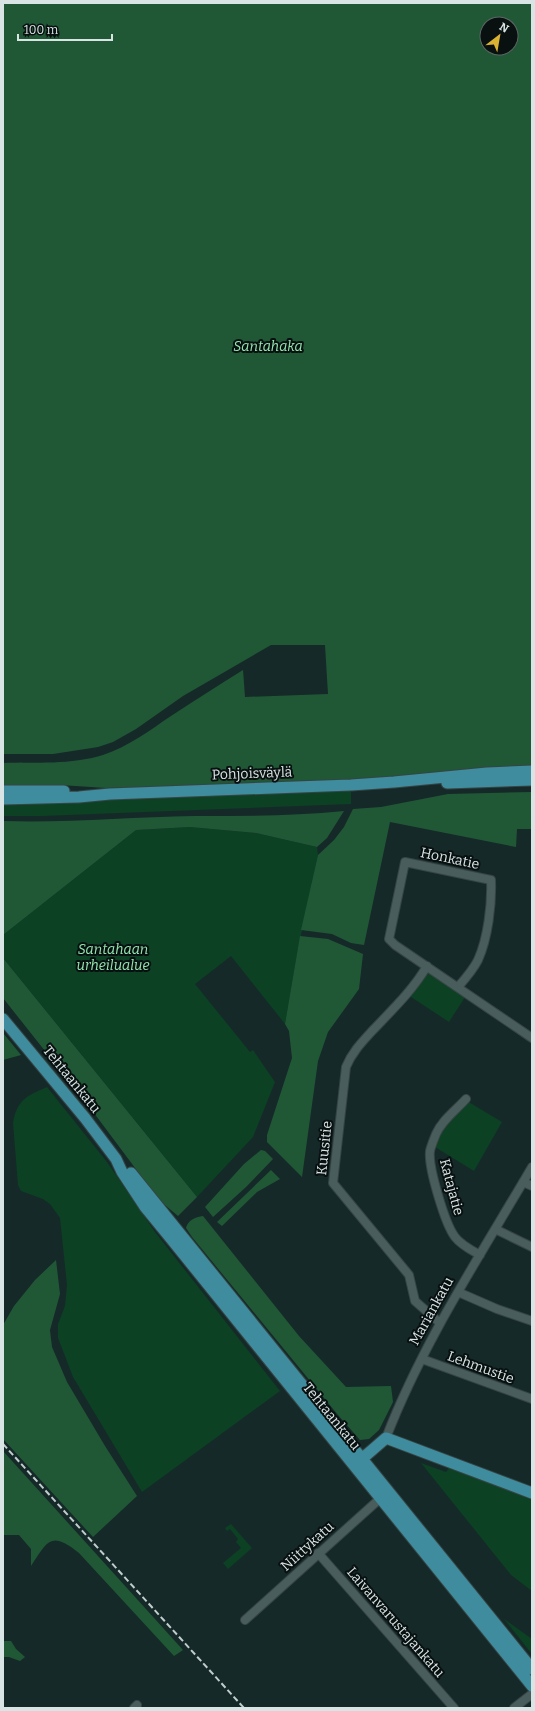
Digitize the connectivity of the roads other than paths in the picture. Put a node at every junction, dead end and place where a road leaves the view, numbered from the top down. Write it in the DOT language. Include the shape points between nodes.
graph roads {
  1 [pos="532,771"];
  2 [pos="532,780"];
  3 [pos="394,782"];
  4 [pos="3,791"];
  5 [pos="110,794"];
  6 [pos="3,799"];
  7 [pos="427,966"];
  8 [pos="458,987"];
  9 [pos="3,1019"];
  10 [pos="532,1038"];
  11 [pos="466,1099"];
  12 [pos="532,1167"];
  13 [pos="523,1182"];
  14 [pos="532,1186"];
  15 [pos="495,1228"];
  16 [pos="532,1247"];
  17 [pos="480,1255"];
  18 [pos="458,1292"];
  19 [pos="532,1321"];
  20 [pos="440,1322"];
  21 [pos="422,1359"];
  22 [pos="532,1399"];
  23 [pos="386,1438"];
  24 [pos="358,1463"];
  25 [pos="532,1493"];
  26 [pos="384,1495"];
  27 [pos="318,1553"];
  28 [pos="245,1620"];
  29 [pos="532,1669"];
  30 [pos="532,1686"];
  31 [pos="532,1694"];
  32 [pos="454,1708"];
  33 [pos="514,1708"];
  1 -- 3 [label="main road, Pohjoisväylä"];
  2 -- 3 [label="main road, Pohjoisväylä" via="436,784"];
  3 -- 5 [label="main road, Pohjoisväylä"];
  4 -- 5 [label="main road, Pohjoisväylä" via="51,790"];
  5 -- 6 [label="main road, Pohjoisväylä"];
  7 -- 8 [label="street, Honkatie"];
  7 -- 8 [label="street, Honkatie" via="389,939 405,862 491,880 491,903 481,953 474,967"];
  7 -- 20 [label="street, Kuusitie" via="349,1060 346,1067 333,1183 409,1275 415,1301"];
  8 -- 10 [label="street, Honkatie"];
  9 -- 24 [label="main road, Tehtaankatu" via="116,1159 145,1207"];
  11 -- 17 [label="street, Katajatie" via="439,1128 430,1152 430,1162 451,1229 461,1242"];
  12 -- 13 [label="street, Mariankatu"];
  13 -- 14 [label="street"];
  13 -- 15 [label="street, Mariankatu"];
  15 -- 16 [label="street"];
  15 -- 17 [label="street, Mariankatu"];
  17 -- 18 [label="street, Mariankatu"];
  18 -- 19 [label="street"];
  18 -- 20 [label="street, Mariankatu"];
  20 -- 21 [label="street, Mariankatu"];
  21 -- 22 [label="street, Lehmustie"];
  21 -- 23 [label="street, Mariankatu" via="406,1388"];
  23 -- 24 [label="main road, Mariankatu"];
  23 -- 25 [label="main road"];
  24 -- 26 [label="main road, Tehtaankatu"];
  26 -- 27 [label="street, Niittykatu"];
  26 -- 29 [label="main road, Tehtaankatu"];
  26 -- 30 [label="main road, Tehtaankatu"];
  27 -- 28 [label="street, Niittykatu"];
  27 -- 32 [label="street, Laivanvarustajankatu"];
  31 -- 33 [label="street"];
}
